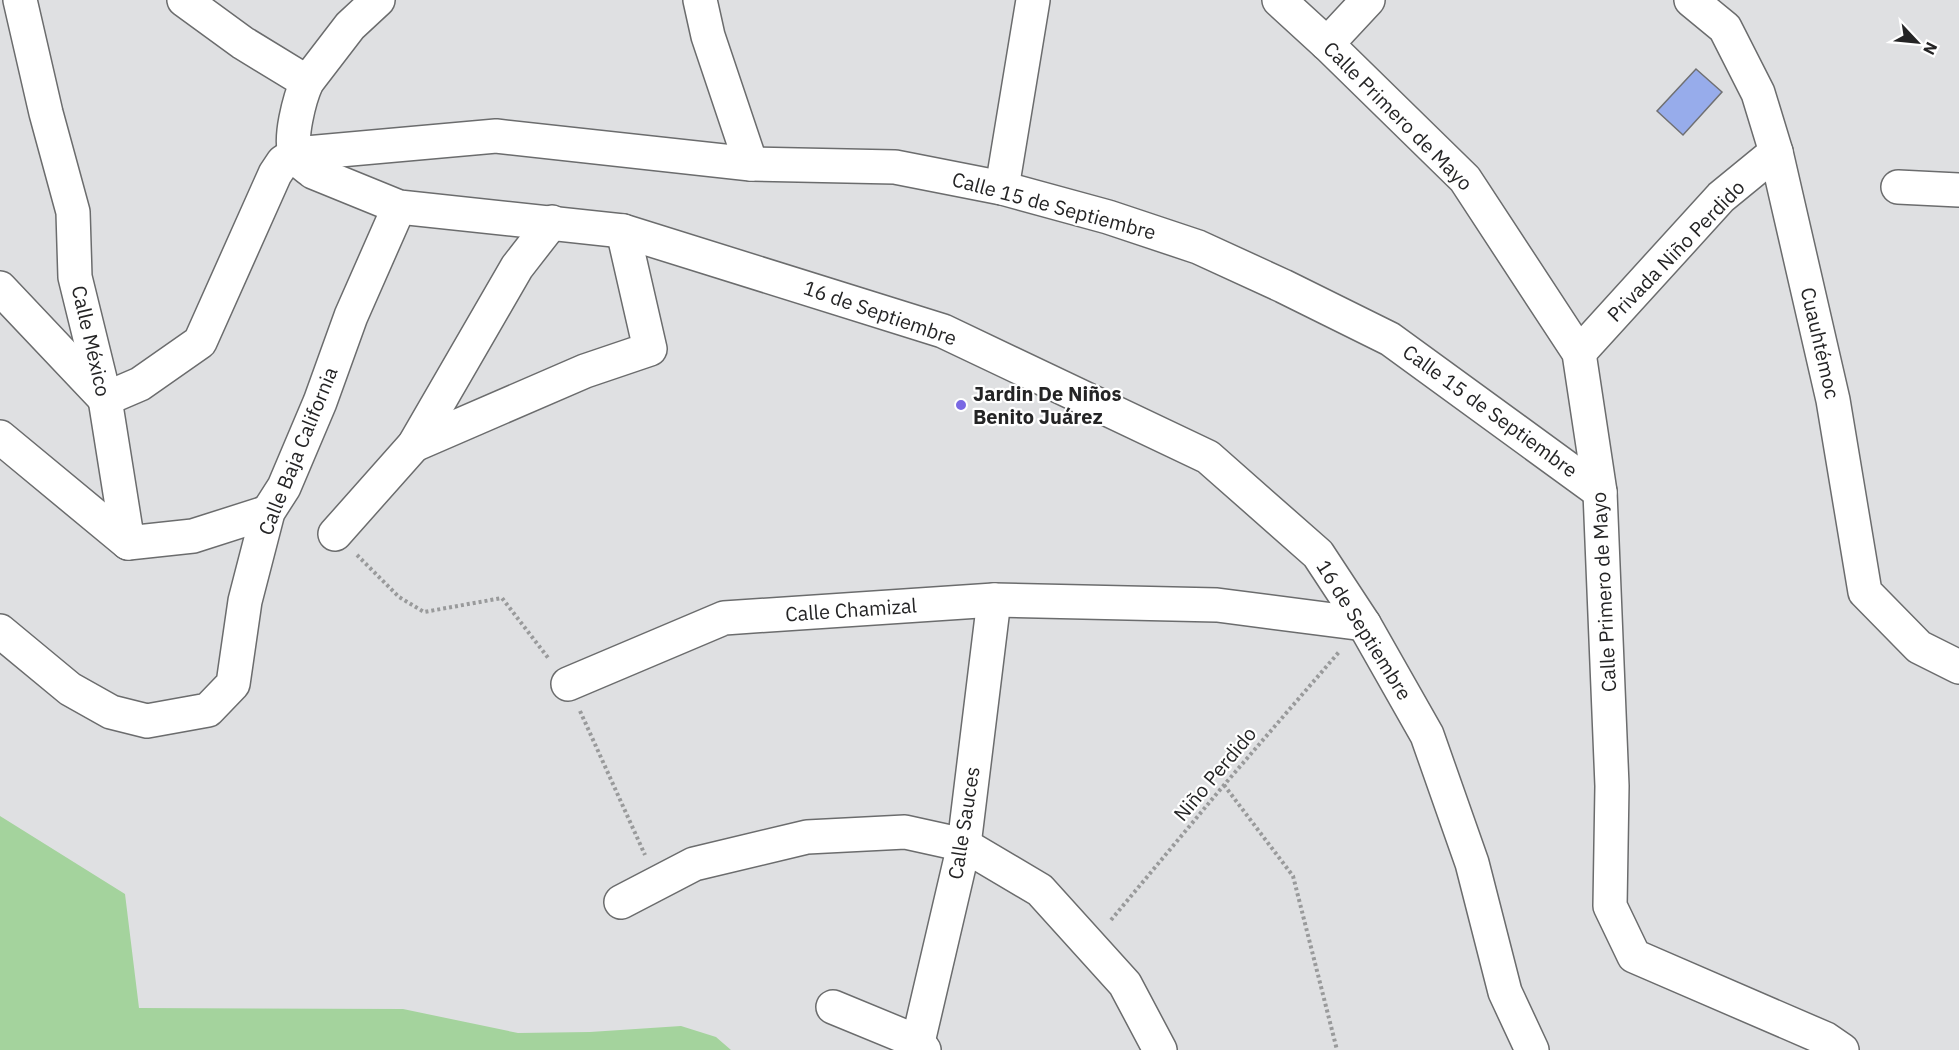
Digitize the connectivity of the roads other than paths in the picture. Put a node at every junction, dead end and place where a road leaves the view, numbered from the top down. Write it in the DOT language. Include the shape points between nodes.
graph roads {
  1 [pos="20,0"];
  2 [pos="184,0"];
  3 [pos="378,0"];
  4 [pos="700,0"];
  5 [pos="1034,0"];
  6 [pos="1280,0"];
  7 [pos="1368,0"];
  8 [pos="1691,0"];
  9 [pos="1327,44"];
  10 [pos="307,82"];
  11 [pos="1776,152"];
  12 [pos="295,154"];
  13 [pos="751,164"];
  14 [pos="1898,187"];
  15 [pos="1002,188"];
  16 [pos="1959,190"];
  17 [pos="399,207"];
  18 [pos="552,222"];
  19 [pos="623,231"];
  20 [pos="0,288"];
  21 [pos="1579,353"];
  22 [pos="105,399"];
  23 [pos="0,437"];
  24 [pos="414,445"];
  25 [pos="1600,492"];
  26 [pos="268,512"];
  27 [pos="335,534"];
  28 [pos="128,543"];
  29 [pos="994,600"];
  30 [pos="1364,624"];
  31 [pos="0,631"];
  32 [pos="1959,667"];
  33 [pos="568,684"];
  34 [pos="964,845"];
  35 [pos="621,902"];
  36 [pos="833,1007"];
  37 [pos="921,1046"];
  38 [pos="1160,1050"];
  39 [pos="1532,1050"];
  40 [pos="1842,1050"];
  1 -- 22 [label="street, Calle México" via="73,212 75,277"];
  2 -- 10 [label="street" via="243,44"];
  3 -- 10 [label="street" via="350,26"];
  4 -- 13 [label="street" via="708,36"];
  5 -- 15 [label="street"];
  6 -- 9 [label="street, Calle Primero de Mayo"];
  7 -- 9 [label="street"];
  8 -- 11 [label="street, Cuauhtémoc" via="1725,28 1758,93"];
  9 -- 21 [label="street, Calle Primero de Mayo" via="1465,179"];
  10 -- 12 [label="street" via="294,130"];
  11 -- 21 [label="street, Privada Niño Perdido" via="1721,197"];
  11 -- 32 [label="street, Cuauhtémoc" via="1833,400 1865,592 1919,647"];
  12 -- 13 [label="street, Calle 15 de Septiembre" via="496,136"];
  12 -- 17 [label="street, 16 de Septiembre" via="313,171"];
  12 -- 22 [label="street" via="275,174 200,342 140,384"];
  13 -- 15 [label="street, Calle 15 de Septiembre" via="895,167"];
  14 -- 16 [label="street"];
  15 -- 25 [label="street, Calle 15 de Septiembre" via="1198,247 1390,339"];
  17 -- 18 [label="street, 16 de Septiembre"];
  17 -- 26 [label="street, Calle Baja California" via="284,487"];
  18 -- 19 [label="street, 16 de Septiembre"];
  18 -- 24 [label="street" via="517,267"];
  19 -- 24 [label="street" via="650,349 585,371"];
  19 -- 30 [label="street, 16 de Septiembre" via="943,331 1208,457 1318,554"];
  20 -- 22 [label="street"];
  21 -- 25 [label="street, Calle Primero de Mayo"];
  22 -- 28 [label="street, Calle México"];
  23 -- 28 [label="street"];
  24 -- 27 [label="street"];
  25 -- 40 [label="street, Calle Primero de Mayo" via="1612,786 1610,906 1634,956 1826,1039"];
  26 -- 28 [label="street" via="193,536"];
  26 -- 31 [label="street, Calle Baja California" via="245,601 233,684 208,710 147,721 111,712 70,689"];
  29 -- 30 [label="street, Calle Chamizal" via="1217,605"];
  29 -- 33 [label="street, Calle Chamizal" via="724,618"];
  29 -- 34 [label="street, Calle Sauces"];
  30 -- 39 [label="street, 16 de Septiembre" via="1428,735 1472,864 1505,992"];
  34 -- 35 [label="street" via="905,832 807,837 694,864"];
  34 -- 37 [label="street, Calle Sauces"];
  34 -- 38 [label="street" via="1040,890 1125,984"];
  36 -- 37 [label="street, Calle Sauces"];
}
